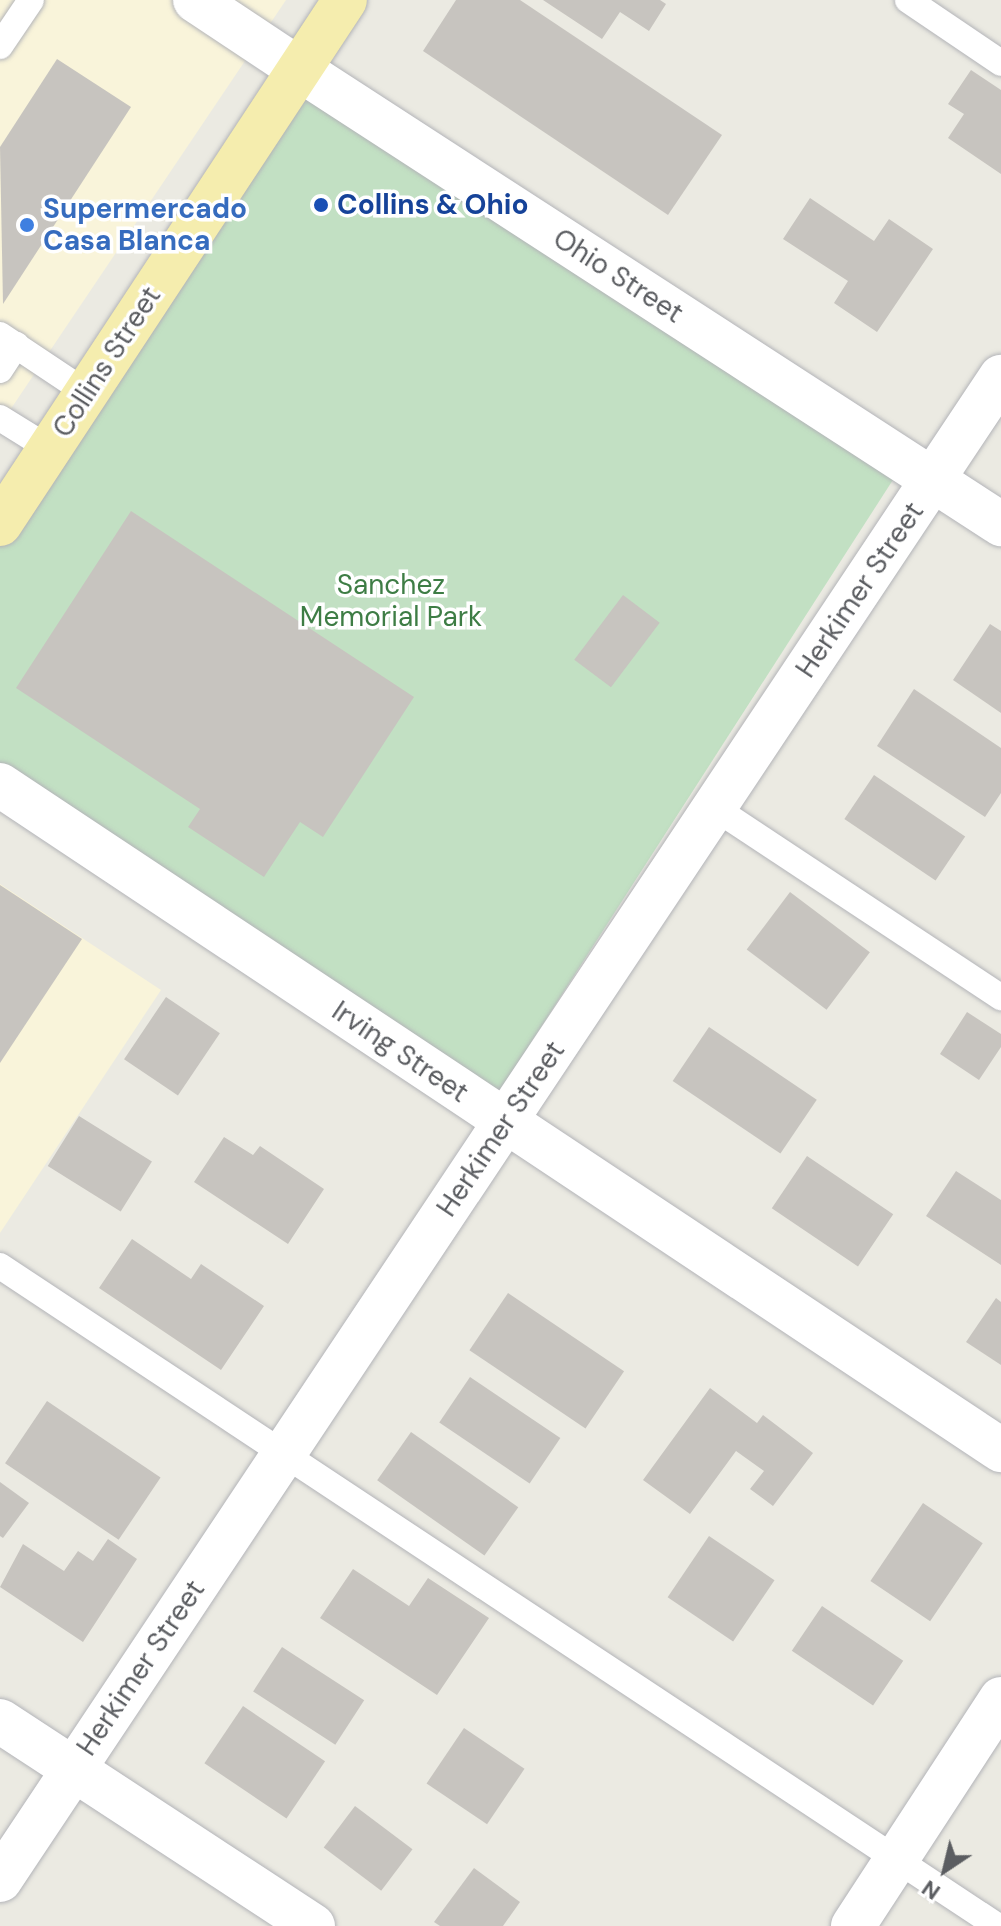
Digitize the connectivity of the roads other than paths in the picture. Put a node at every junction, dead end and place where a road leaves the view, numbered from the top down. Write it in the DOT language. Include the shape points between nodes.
graph roads {
  1 [pos="31,0"];
  2 [pos="195,0"];
  3 [pos="345,0"];
  4 [pos="908,0"];
  5 [pos="0,46"];
  6 [pos="1001,63"];
  7 [pos="299,69"];
  8 [pos="8,340"];
  9 [pos="0,370"];
  10 [pos="1001,377"];
  11 [pos="87,393"];
  12 [pos="0,418"];
  13 [pos="50,449"];
  14 [pos="933,480"];
  15 [pos="0,524"];
  16 [pos="1001,524"];
  17 [pos="0,785"];
  18 [pos="715,808"];
  19 [pos="1001,997"];
  20 [pos="505,1122"];
  21 [pos="0,1266"];
  22 [pos="1001,1450"];
  23 [pos="283,1456"];
  24 [pos="1001,1699"];
  25 [pos="0,1721"];
  26 [pos="74,1769"];
  27 [pos="897,1859"];
  28 [pos="0,1880"];
  29 [pos="313,1926"];
  30 [pos="853,1926"];
  31 [pos="997,1926"];
  1 -- 5 [label="lane"];
  2 -- 7 [label="street, Ohio Street"];
  3 -- 7 [label="main road, Collins Street"];
  4 -- 6 [label="lane"];
  7 -- 11 [label="main road, Collins Street"];
  7 -- 14 [label="street, Ohio Street"];
  8 -- 9 [label="lane"];
  8 -- 11 [label="lane"];
  10 -- 14 [label="street, Herkimer Street"];
  11 -- 13 [label="main road, Collins Street"];
  12 -- 13 [label="lane"];
  13 -- 15 [label="main road, Collins Street"];
  14 -- 16 [label="street, Ohio Street"];
  14 -- 18 [label="street, Herkimer Street"];
  17 -- 20 [label="street, Irving Street"];
  18 -- 19 [label="lane"];
  18 -- 20 [label="street, Herkimer Street"];
  20 -- 22 [label="street, Irving Street"];
  20 -- 23 [label="street, Herkimer Street"];
  21 -- 23 [label="lane"];
  23 -- 26 [label="street, Herkimer Street"];
  23 -- 27 [label="lane"];
  24 -- 27 [label="street"];
  25 -- 26 [label="street"];
  26 -- 28 [label="street, Herkimer Street"];
  26 -- 29 [label="street"];
  27 -- 30 [label="street"];
  27 -- 31 [label="lane"];
}
